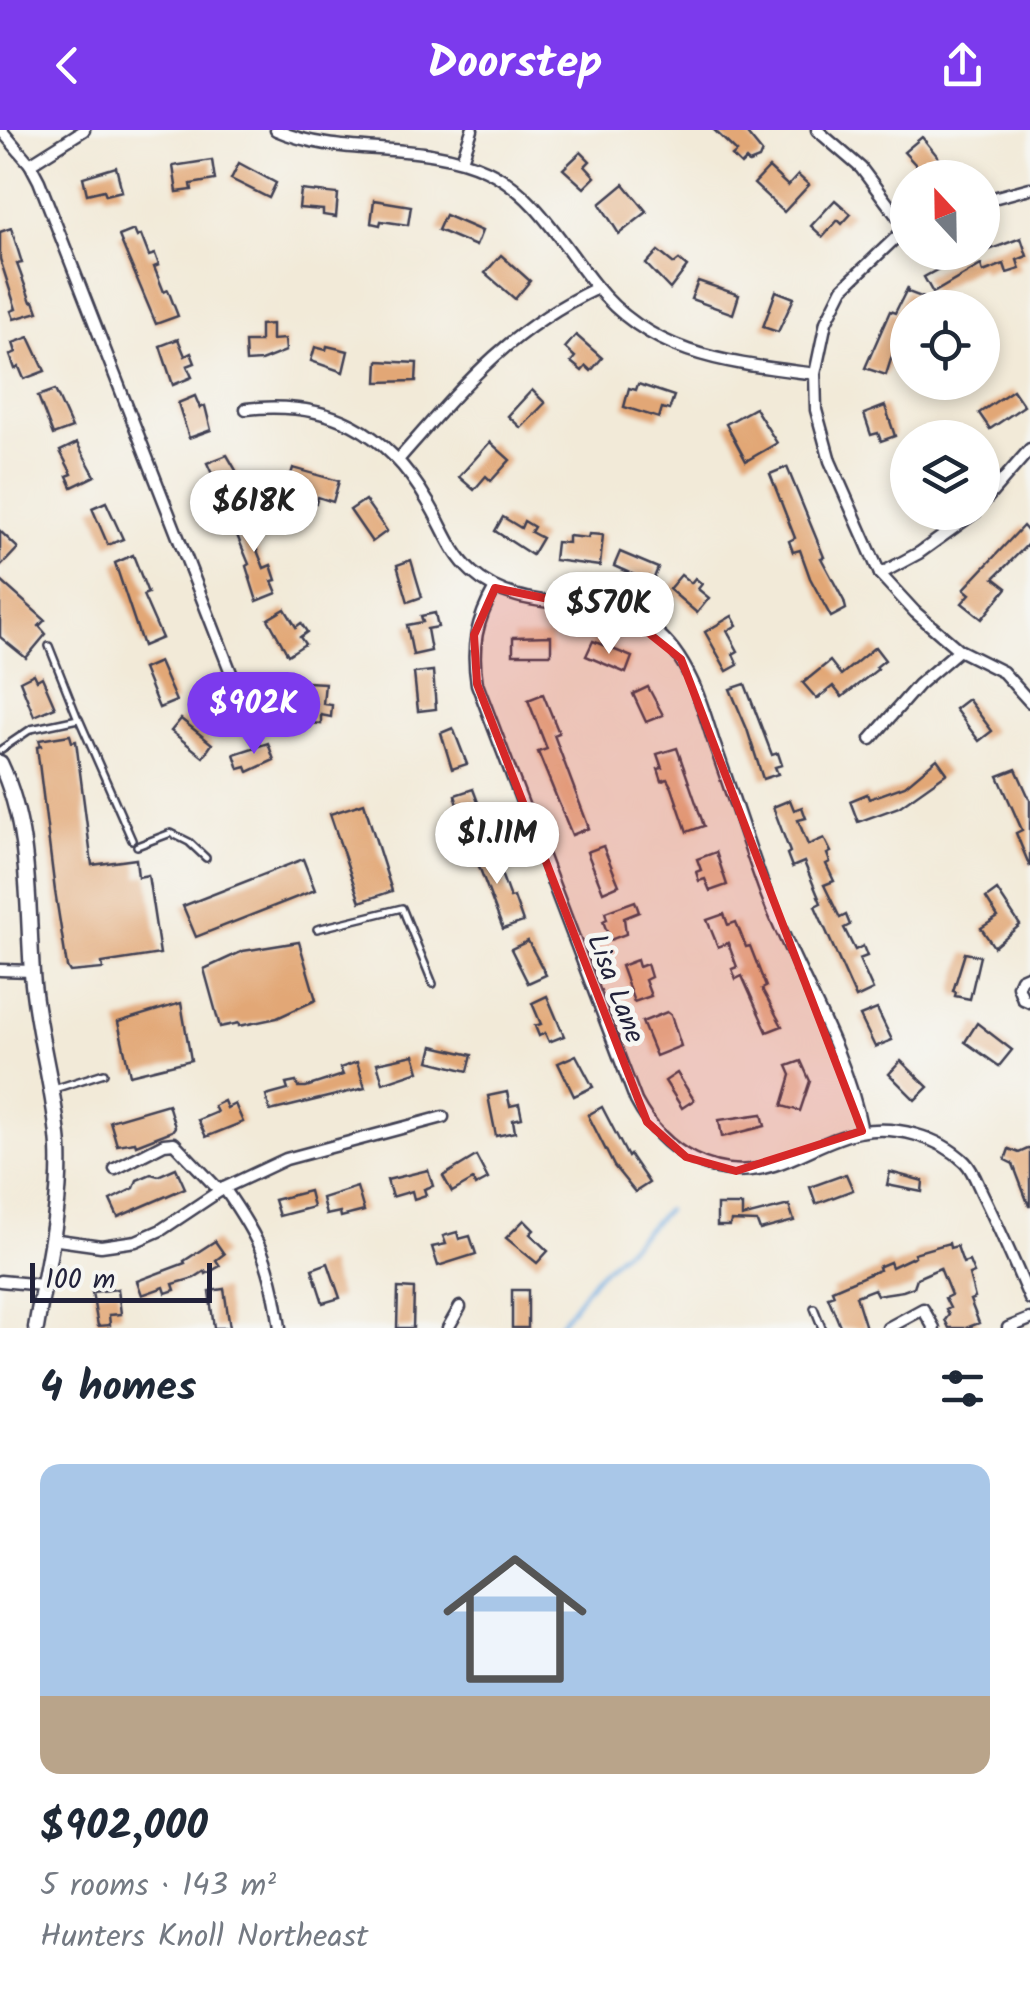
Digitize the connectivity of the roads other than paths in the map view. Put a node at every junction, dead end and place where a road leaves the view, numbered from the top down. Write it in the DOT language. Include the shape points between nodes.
graph roads {
  1 [pos="1,130"];
  2 [pos="84,130"];
  3 [pos="276,130"];
  4 [pos="472,130"];
  5 [pos="817,130"];
  6 [pos="462,160"];
  7 [pos="30,164"];
  8 [pos="1030,188"];
  9 [pos="1000,196"];
  10 [pos="890,205"];
  11 [pos="890,242"];
  12 [pos="597,288"];
  13 [pos="815,374"];
  14 [pos="246,410"];
  15 [pos="1030,449"];
  16 [pos="398,460"];
  17 [pos="1000,483"];
  18 [pos="951,530"];
  19 [pos="880,574"];
  20 [pos="495,588"];
  21 [pos="49,646"];
  22 [pos="959,650"];
  23 [pos="235,683"];
  24 [pos="1030,702"];
  25 [pos="78,719"];
  26 [pos="871,739"];
  27 [pos="0,750"];
  28 [pos="0,763"];
  29 [pos="206,858"];
  30 [pos="316,929"];
  31 [pos="0,970"];
  32 [pos="32,972"];
  33 [pos="1030,975"];
  34 [pos="434,984"];
  35 [pos="1030,1002"];
  36 [pos="104,1073"];
  37 [pos="51,1090"];
  38 [pos="443,1117"];
  39 [pos="862,1131"];
  40 [pos="115,1169"];
  41 [pos="222,1190"];
  42 [pos="51,1239"];
  43 [pos="0,1280"];
  44 [pos="43,1285"];
  45 [pos="1030,1300"];
  46 [pos="460,1307"];
  47 [pos="814,1308"];
  48 [pos="1026,1321"];
  49 [pos="36,1328"];
  50 [pos="280,1328"];
  51 [pos="448,1328"];
  52 [pos="822,1328"];
  53 [pos="888,1328"];
  54 [pos="934,1328"];
  55 [pos="1008,1328"];
  1 -- 7 [label="street"];
  2 -- 7 [label="street"];
  3 -- 6 [label="street"];
  4 -- 6 [label="street"];
  5 -- 10 [label="street" via="861,168"];
  6 -- 12 [label="street" via="504,181 539,210"];
  7 -- 23 [label="street"];
  8 -- 9 [label="street"];
  11 -- 13 [label="street" via="843,288 826,322"];
  12 -- 13 [label="street" via="666,343 715,360"];
  12 -- 16 [label="street" via="500,348"];
  13 -- 19 [label="street" via="816,410 830,461"];
  14 -- 16 [label="street" via="289,407 329,415 368,433"];
  15 -- 17 [label="street"];
  16 -- 20 [label="street" via="456,554"];
  18 -- 19 [label="street"];
  19 -- 22 [label="street"];
  20 -- 39 [label="street" via="529,600 626,614 657,632 681,659"];
  20 -- 39 [label="street, Lisa Lane" via="474,635 476,684 647,1122 686,1157 736,1172 775,1165"];
  21 -- 25 [label="lane"];
  22 -- 24 [label="street" via="1002,672"];
  22 -- 26 [label="street"];
  25 -- 27 [label="lane" via="31,730"];
  25 -- 29 [label="lane" via="135,843 172,834"];
  28 -- 32 [label="street" via="18,819"];
  30 -- 34 [label="lane" via="402,908"];
  31 -- 32 [label="street"];
  32 -- 37 [label="street"];
  33 -- 35 [label="street" via="1018,986"];
  36 -- 37 [label="lane"];
  37 -- 42 [label="street" via="60,1168"];
  38 -- 41 [label="street" via="286,1159"];
  39 -- 45 [label="street" via="919,1135 968,1164"];
  40 -- 41 [label="street" via="174,1143"];
  41 -- 42 [label="street" via="136,1241 101,1246"];
  41 -- 50 [label="street" via="265,1254"];
  42 -- 44 [label="street"];
  43 -- 44 [label="street"];
  44 -- 49 [label="street"];
  46 -- 51 [label="street"];
  47 -- 52 [label="lane"];
  48 -- 55 [label="street"];
  53 -- 54 [label="street" via="922,1309"];
}
